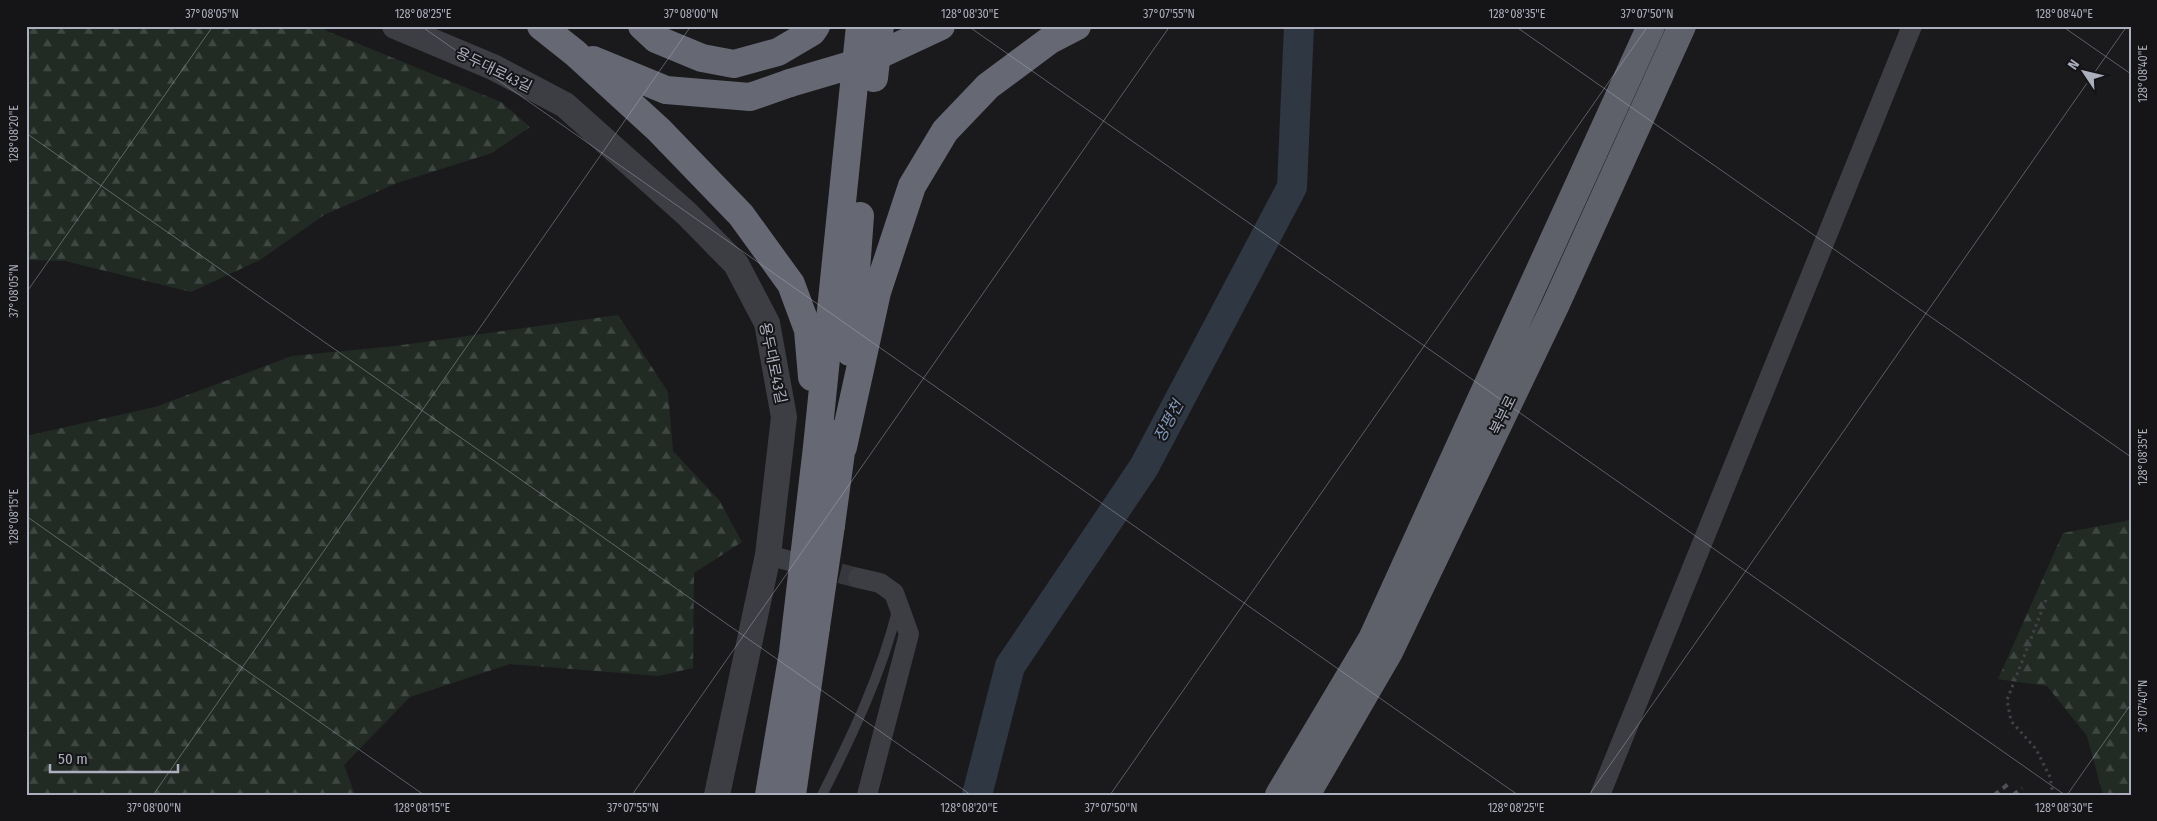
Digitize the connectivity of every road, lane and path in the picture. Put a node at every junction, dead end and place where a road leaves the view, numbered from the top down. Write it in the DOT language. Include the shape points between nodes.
graph roads {
  1 [pos="395,26"];
  2 [pos="541,26"];
  3 [pos="642,26"];
  4 [pos="816,26"];
  5 [pos="860,26"];
  6 [pos="880,26"];
  7 [pos="941,26"];
  8 [pos="1077,26"];
  9 [pos="1651,26"];
  10 [pos="1682,26"];
  11 [pos="1912,26"];
  12 [pos="575,53"];
  13 [pos="830,447"];
  14 [pos="858,578"];
  15 [pos="2046,600"];
  16 [pos="898,606"];
  17 [pos="717,795"];
  18 [pos="768,795"];
  19 [pos="792,795"];
  20 [pos="822,795"];
  21 [pos="867,795"];
  22 [pos="1279,795"];
  23 [pos="1306,795"];
  24 [pos="1600,795"];
  25 [pos="2053,795"];
  1 -- 17 [label="street, 용두대로43길" via="493,67 565,105 687,214 736,264 767,323 784,417 779,558"];
  2 -- 12 [label="highway"];
  3 -- 4 [label="highway" via="656,39 702,58 734,64 778,52 812,32"];
  5 -- 13 [label="highway"];
  6 -- 13 [label="highway" via="857,246"];
  7 -- 12 [label="highway, bridge" via="868,60 750,97 666,90"];
  8 -- 13 [label="highway" via="1050,40 988,86 945,131 912,186"];
  9 -- 22 [label="highway, 북부로" via="1372,639"];
  10 -- 23 [label="highway, 북부로" via="1556,304 1389,652"];
  11 -- 24 [label="street"];
  12 -- 13 [label="highway" via="659,130 741,215 791,284 808,330"];
  13 -- 18 [label="highway"];
  13 -- 19 [label="highway, bridge" via="831,525"];
  14 -- 16 [label="street" via="880,583 894,593"];
  15 -- 25 [label="path" via="2007,700 2011,721 2036,749 2050,776"];
  16 -- 20 [label="lane" via="888,648 847,747"];
  16 -- 21 [label="street" via="909,634"];
}
